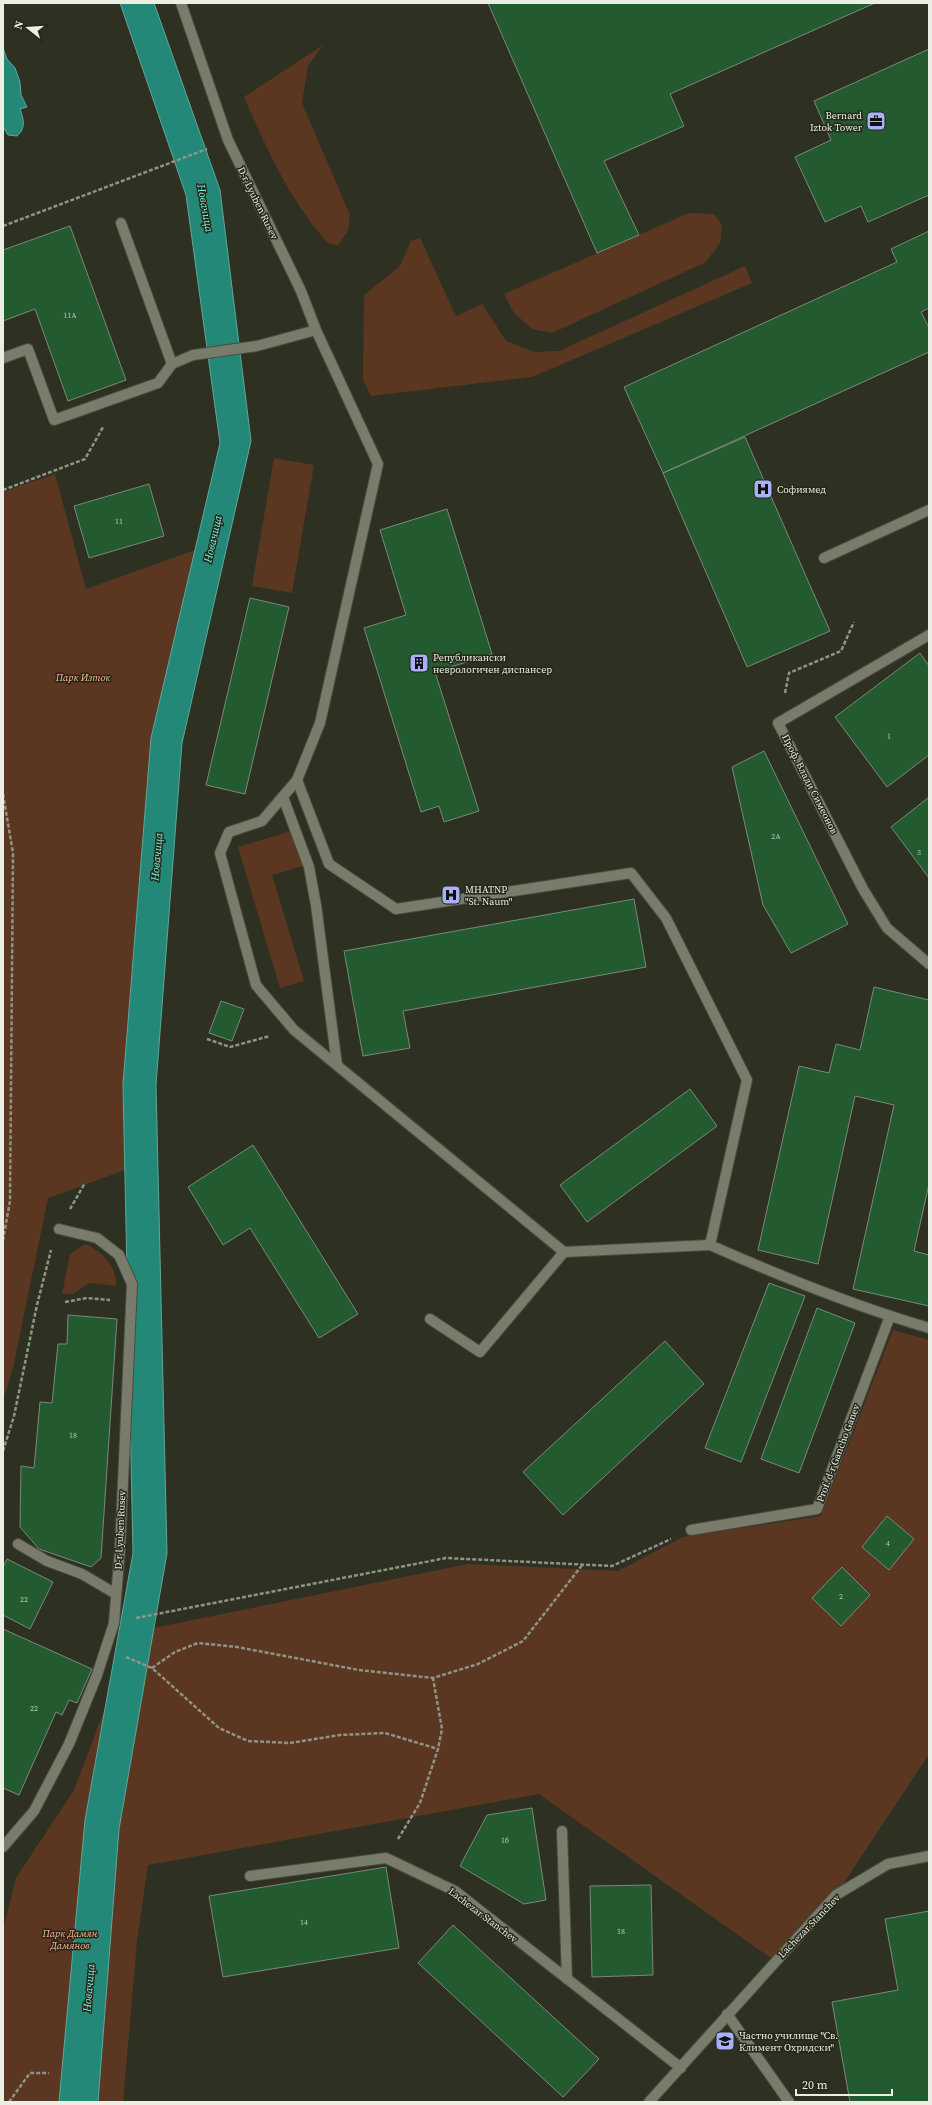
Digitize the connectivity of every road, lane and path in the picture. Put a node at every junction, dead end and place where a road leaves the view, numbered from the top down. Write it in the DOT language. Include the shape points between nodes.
graph roads {
  1 [pos="181,3"];
  2 [pos="210,148"];
  3 [pos="121,223"];
  4 [pos="3,226"];
  5 [pos="316,330"];
  6 [pos="3,358"];
  7 [pos="172,364"];
  8 [pos="120,397"];
  9 [pos="3,490"];
  10 [pos="929,510"];
  11 [pos="824,558"];
  12 [pos="854,622"];
  13 [pos="929,635"];
  14 [pos="778,722"];
  15 [pos="297,780"];
  16 [pos="3,794"];
  17 [pos="283,797"];
  18 [pos="929,964"];
  19 [pos="294,1030"];
  20 [pos="208,1039"];
  21 [pos="337,1065"];
  22 [pos="85,1182"];
  23 [pos="60,1229"];
  24 [pos="3,1240"];
  25 [pos="710,1246"];
  26 [pos="564,1252"];
  27 [pos="131,1301"];
  28 [pos="65,1302"];
  29 [pos="890,1316"];
  30 [pos="430,1319"];
  31 [pos="929,1328"];
  32 [pos="3,1451"];
  33 [pos="691,1530"];
  34 [pos="18,1544"];
  35 [pos="583,1564"];
  36 [pos="116,1594"];
  37 [pos="114,1623"];
  38 [pos="105,1649"];
  39 [pos="152,1668"];
  40 [pos="432,1678"];
  41 [pos="438,1749"];
  42 [pos="562,1831"];
  43 [pos="3,1847"];
  44 [pos="929,1856"];
  45 [pos="386,1858"];
  46 [pos="250,1876"];
  47 [pos="567,1979"];
  48 [pos="727,2014"];
  49 [pos="681,2068"];
  50 [pos="49,2073"];
  51 [pos="9,2102"];
  52 [pos="649,2102"];
  53 [pos="789,2102"];
  1 -- 5 [label="street, D-r Lyuben Rusev" via="228,140 298,284"];
  2 -- 4 [label="path"];
  3 -- 7 [label="street"];
  5 -- 7 [label="street" via="257,346 193,355"];
  5 -- 15 [label="street, D-r Lyuben Rusev" via="378,464 320,723"];
  6 -- 8 [label="street" via="28,349 54,420"];
  7 -- 8 [label="street" via="158,383"];
  8 -- 9 [label="path" via="85,459"];
  10 -- 11 [label="street"];
  12 -- 14 [label="path" via="841,651 788,673"];
  13 -- 14 [label="street, Проф. Влади Симеонов"];
  14 -- 18 [label="street, Проф. Влади Симеонов" via="863,889 887,928"];
  15 -- 17 [label="street, D-r Lyuben Rusev"];
  15 -- 25 [label="street" via="329,864 396,909 632,873 666,918 747,1080"];
  16 -- 24 [label="path" via="13,861 10,1201"];
  17 -- 19 [label="street, D-r Lyuben Rusev" via="262,821 229,832 220,854 256,985"];
  17 -- 21 [label="street" via="309,867"];
  19 -- 20 [label="path" via="230,1047"];
  19 -- 21 [label="street, D-r Lyuben Rusev"];
  21 -- 26 [label="street, D-r Lyuben Rusev"];
  22 -- 23 [label="path"];
  23 -- 27 [label="street, D-r Lyuben Rusev" via="97,1238 119,1255 132,1284"];
  23 -- 32 [label="path" via="47,1258 14,1416"];
  25 -- 26 [label="street"];
  25 -- 29 [label="street" via="782,1277"];
  26 -- 30 [label="street" via="480,1352"];
  27 -- 28 [label="path" via="87,1298"];
  27 -- 36 [label="street, D-r Lyuben Rusev"];
  29 -- 31 [label="street"];
  29 -- 33 [label="street, Prof. d-r Gancho Ganev" via="817,1509"];
  33 -- 35 [label="path" via="612,1566"];
  34 -- 36 [label="street" via="47,1561 82,1574"];
  35 -- 37 [label="path" via="446,1558"];
  35 -- 40 [label="path" via="523,1641 478,1664"];
  36 -- 37 [label="street, D-r Lyuben Rusev"];
  37 -- 38 [label="street, D-r Lyuben Rusev"];
  38 -- 39 [label="path"];
  38 -- 43 [label="street, D-r Lyuben Rusev" via="69,1744 34,1811"];
  39 -- 40 [label="path" via="174,1652 198,1643 237,1647 359,1670"];
  39 -- 41 [label="path" via="219,1728 248,1741 290,1743 340,1735 385,1733"];
  40 -- 41 [label="path" via="442,1729"];
  41 -- 45 [label="path" via="420,1804"];
  42 -- 47 [label="street"];
  44 -- 48 [label="street, Lachezar Stanchev" via="888,1864 836,1895"];
  45 -- 46 [label="street"];
  45 -- 47 [label="street, Lachezar Stanchev" via="454,1891"];
  47 -- 49 [label="street, Lachezar Stanchev"];
  48 -- 49 [label="street, Lachezar Stanchev"];
  48 -- 53 [label="street"];
  49 -- 52 [label="street, Lachezar Stanchev"];
  50 -- 51 [label="path" via="30,2073"];
}
